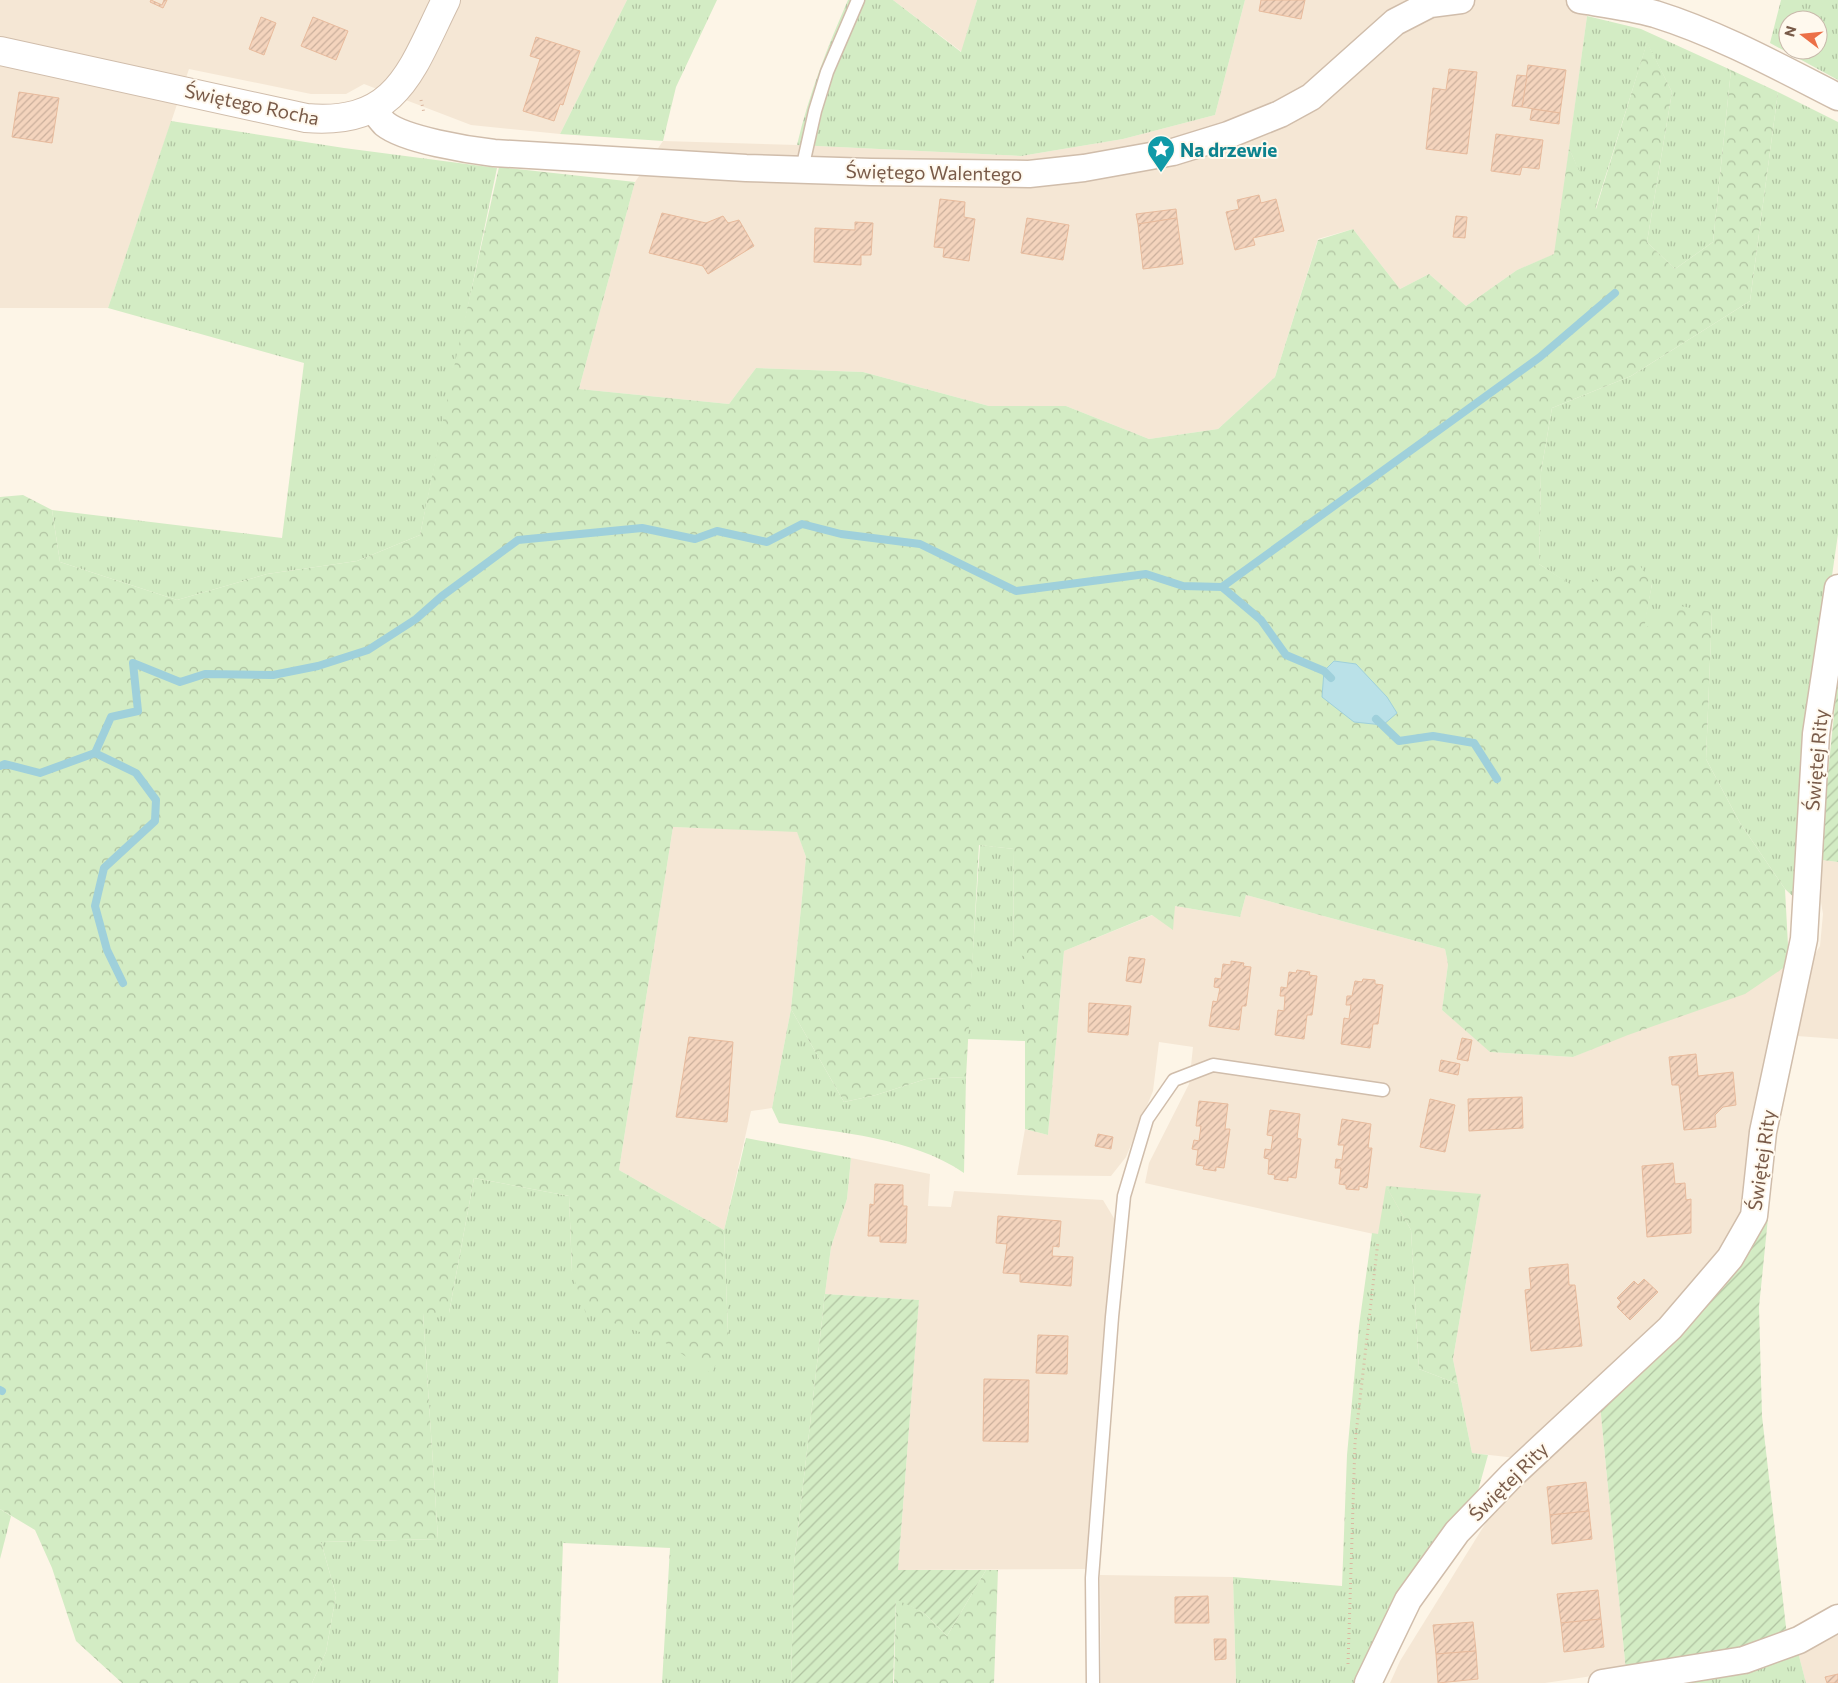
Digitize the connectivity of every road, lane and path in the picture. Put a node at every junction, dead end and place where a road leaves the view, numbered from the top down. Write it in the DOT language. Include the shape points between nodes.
graph roads {
  1 [pos="446,0"];
  2 [pos="858,0"];
  3 [pos="1461,0"];
  4 [pos="1580,0"];
  5 [pos="0,51"];
  6 [pos="1838,97"];
  7 [pos="372,109"];
  8 [pos="802,169"];
  9 [pos="1838,588"];
  10 [pos="1382,1090"];
  11 [pos="1378,1241"];
  12 [pos="1838,1618"];
  13 [pos="1358,1678"];
  14 [pos="1093,1683"];
  15 [pos="1602,1683"];
  1 -- 7 [label="street, Świętego Rocha" via="399,87"];
  2 -- 8 [label="lane" via="827,72"];
  3 -- 8 [label="street, Świętego Walentego" via="1430,4 1395,22 1311,97 1280,114 1173,152 1029,174"];
  4 -- 6 [label="street" via="1630,8 1687,26 1755,55"];
  5 -- 7 [label="street, Świętego Rocha" via="306,118 348,118"];
  7 -- 8 [label="street, Świętego Walentego" via="386,125 404,133 472,150"];
  9 -- 13 [label="street, Świętej Rity" via="1816,734 1804,939 1763,1132 1754,1216 1730,1258 1670,1328 1512,1475 1457,1532"];
  10 -- 14 [label="lane" via="1213,1065 1174,1080 1147,1119 1124,1196 1112,1317 1092,1578"];
  11 -- 13 [label="path" via="1355,1443"];
  12 -- 15 [label="street" via="1799,1640 1744,1660"];
}
